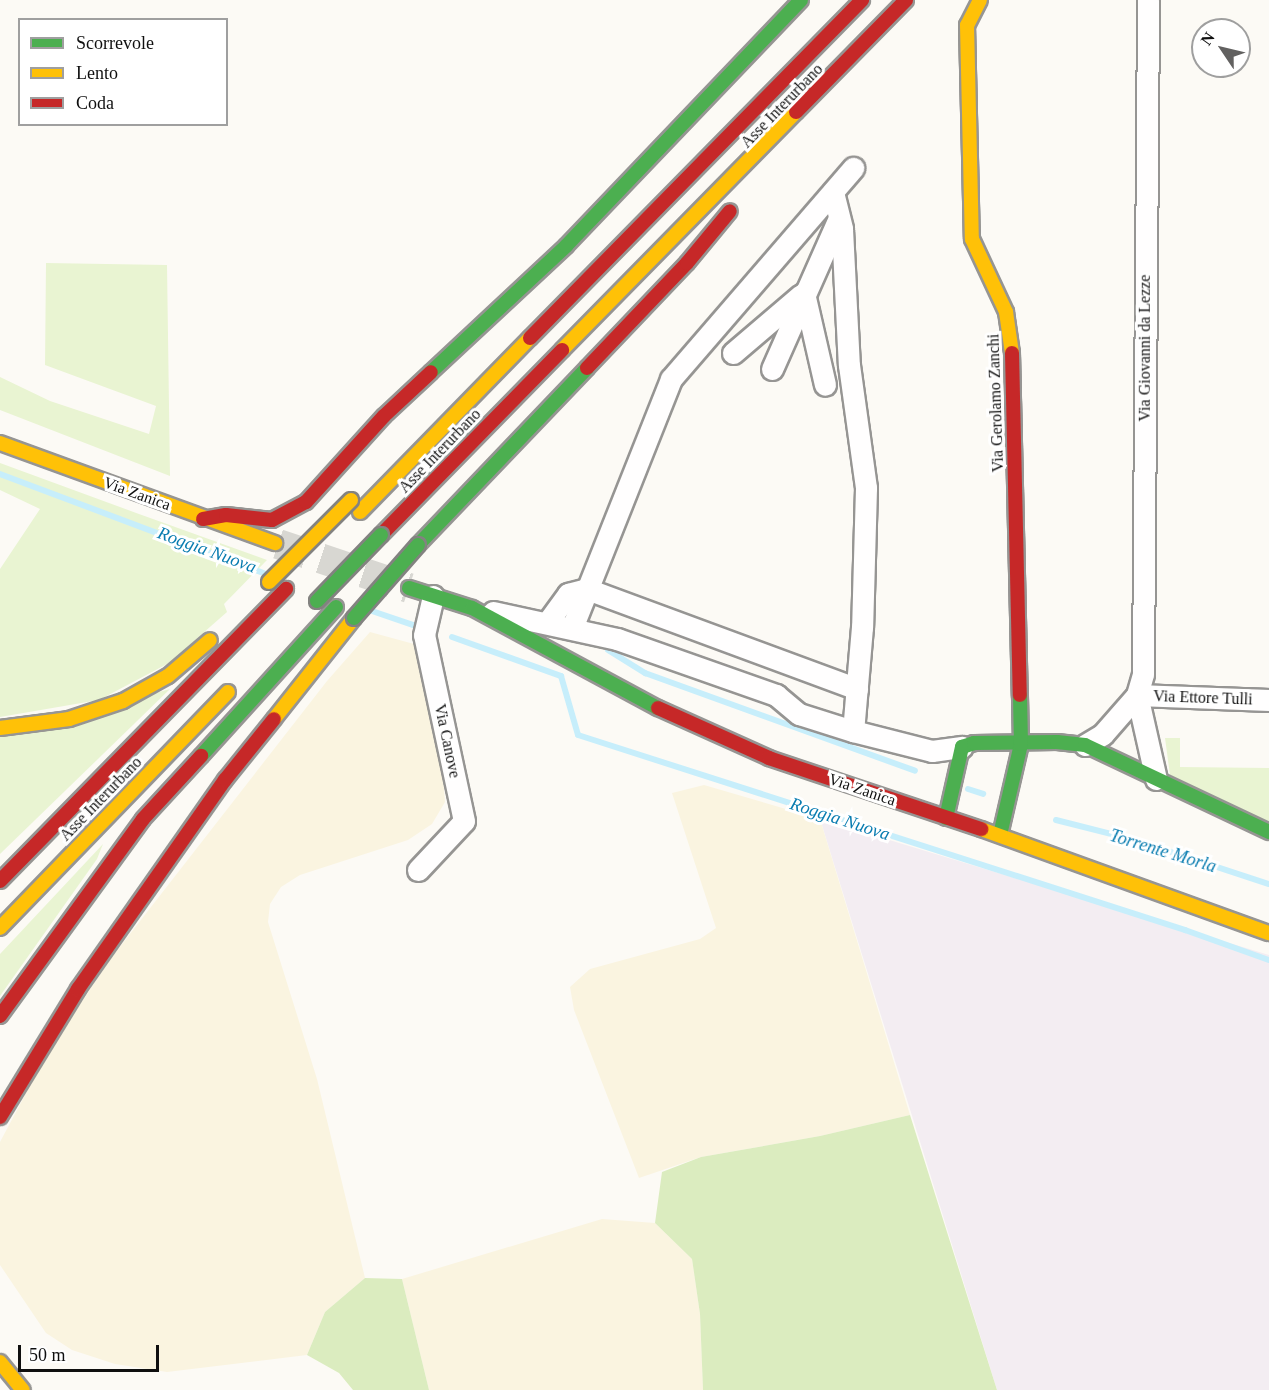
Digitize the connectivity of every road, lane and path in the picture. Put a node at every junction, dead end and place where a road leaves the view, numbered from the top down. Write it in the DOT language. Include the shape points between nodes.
graph roads {
  1 [pos="801,0"];
  2 [pos="862,0"];
  3 [pos="906,0"];
  4 [pos="980,0"];
  5 [pos="1148,0"];
  6 [pos="797,116"];
  7 [pos="853,168"];
  8 [pos="761,169"];
  9 [pos="833,192"];
  10 [pos="743,196"];
  11 [pos="839,218"];
  12 [pos="684,230"];
  13 [pos="804,292"];
  14 [pos="733,353"];
  15 [pos="772,369"];
  16 [pos="825,385"];
  17 [pos="0,443"];
  18 [pos="420,450"];
  19 [pos="422,518"];
  20 [pos="203,519"];
  21 [pos="344,529"];
  22 [pos="275,543"];
  23 [pos="290,584"];
  24 [pos="266,586"];
  25 [pos="409,588"];
  26 [pos="587,589"];
  27 [pos="433,596"];
  28 [pos="340,603"];
  29 [pos="313,606"];
  30 [pos="472,608"];
  31 [pos="547,623"];
  32 [pos="223,628"];
  33 [pos="572,628"];
  34 [pos="237,682"];
  35 [pos="857,688"];
  36 [pos="1137,695"];
  37 [pos="1269,700"];
  38 [pos="0,728"];
  39 [pos="853,731"];
  40 [pos="1021,744"];
  41 [pos="1085,745"];
  42 [pos="962,747"];
  43 [pos="1156,779"];
  44 [pos="946,818"];
  45 [pos="1269,832"];
  46 [pos="1000,835"];
  47 [pos="418,870"];
  48 [pos="0,881"];
  49 [pos="0,928"];
  50 [pos="1269,933"];
  51 [pos="3,1022"];
  52 [pos="0,1117"];
  53 [pos="0,1362"];
  54 [pos="23,1390"];
  1 -- 20 [label="main road" via="566,246 384,416 306,502 272,520 226,515"];
  2 -- 18 [label="main road, Asse Interurbano"];
  3 -- 6 [label="main road, Asse Interurbano"];
  4 -- 40 [label="main road, Via Gerolamo Zanchi" via="967,25 972,238 1006,312 1012,340"];
  5 -- 36 [label="street, Via Giovanni da Lezze" via="1143,674"];
  6 -- 8 [label="main road"];
  6 -- 12 [label="main road, Asse Interurbano"];
  7 -- 9 [label="street"];
  9 -- 11 [label="street"];
  9 -- 26 [label="street" via="671,379"];
  10 -- 52 [label="main road, bridge" via="687,263 418,545 354,618 225,780 144,893 72,998"];
  11 -- 13 [label="street"];
  11 -- 35 [label="street" via="849,365 866,488"];
  12 -- 19 [label="main road" via="624,310"];
  12 -- 29 [label="main road, Asse Interurbano, bridge" via="602,308"];
  13 -- 14 [label="street"];
  13 -- 15 [label="street"];
  13 -- 16 [label="street"];
  17 -- 20 [label="main road, Via Zanica"];
  18 -- 21 [label="main road, Asse Interurbano"];
  18 -- 24 [label="main road, bridge" via="351,500"];
  20 -- 22 [label="main road, Via Zanica"];
  23 -- 48 [label="main road, Asse Interurbano"];
  25 -- 27 [label="main road, Via Zanica"];
  26 -- 31 [label="street" via="568,594"];
  26 -- 33 [label="street"];
  26 -- 35 [label="street"];
  27 -- 30 [label="main road, Via Zanica"];
  27 -- 47 [label="street, Via Canove" via="426,627 464,821"];
  28 -- 51 [label="main road" via="192,764 98,878"];
  30 -- 31 [label="street, Via Zanica"];
  30 -- 44 [label="main road, Via Zanica" via="716,737"];
  31 -- 33 [label="street, Via Zanica"];
  32 -- 38 [label="main road" via="168,676 123,701 69,719"];
  33 -- 39 [label="street, Via Zanica" via="617,639 776,695 799,714"];
  34 -- 49 [label="main road, Asse Interurbano"];
  35 -- 39 [label="street"];
  36 -- 37 [label="street, Via Ettore Tulli"];
  36 -- 41 [label="street" via="1102,734"];
  36 -- 43 [label="street, Via Giovanni da Lezze"];
  39 -- 42 [label="street, Via Zanica" via="932,751"];
  40 -- 41 [label="main road"];
  40 -- 42 [label="main road" via="974,743"];
  40 -- 46 [label="main road, Via Gerolamo Zanchi"];
  41 -- 43 [label="main road"];
  42 -- 44 [label="main road"];
  43 -- 45 [label="main road"];
  44 -- 46 [label="main road, Via Zanica"];
  46 -- 50 [label="main road, Via Zanica"];
  53 -- 54 [label="main road"];
}
